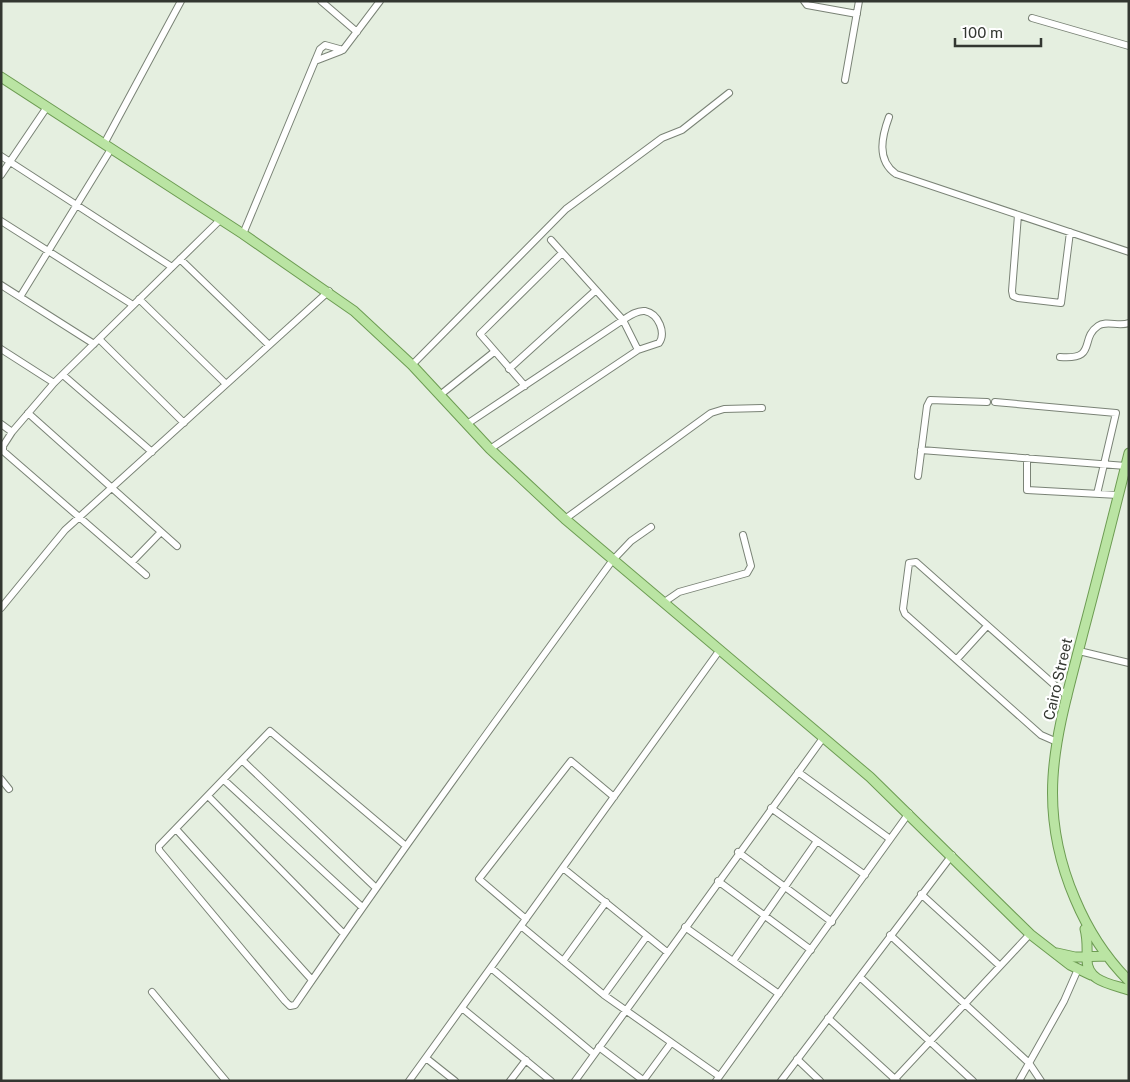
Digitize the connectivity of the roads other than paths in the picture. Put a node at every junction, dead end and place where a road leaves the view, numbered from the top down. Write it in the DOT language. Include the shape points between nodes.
graph roads {
  1 [pos="181,1"];
  2 [pos="321,1"];
  3 [pos="380,1"];
  4 [pos="804,1"];
  5 [pos="859,1"];
  6 [pos="857,14"];
  7 [pos="1032,18"];
  8 [pos="357,32"];
  9 [pos="1129,46"];
  10 [pos="341,51"];
  11 [pos="315,61"];
  12 [pos="1,76"];
  13 [pos="845,80"];
  14 [pos="729,93"];
  15 [pos="47,106"];
  16 [pos="889,117"];
  17 [pos="108,146"];
  18 [pos="1,156"];
  19 [pos="10,162"];
  20 [pos="1,176"];
  21 [pos="77,205"];
  22 [pos="1018,215"];
  23 [pos="220,220"];
  24 [pos="1,221"];
  25 [pos="1070,232"];
  26 [pos="243,234"];
  27 [pos="551,240"];
  28 [pos="48,251"];
  29 [pos="1129,252"];
  30 [pos="562,253"];
  31 [pos="180,259"];
  32 [pos="172,267"];
  33 [pos="1,285"];
  34 [pos="596,290"];
  35 [pos="329,291"];
  36 [pos="20,297"];
  37 [pos="139,299"];
  38 [pos="133,305"];
  39 [pos="622,320"];
  40 [pos="1129,323"];
  41 [pos="99,339"];
  42 [pos="94,344"];
  43 [pos="269,345"];
  44 [pos="1,349"];
  45 [pos="638,350"];
  46 [pos="494,352"];
  47 [pos="1060,357"];
  48 [pos="412,365"];
  49 [pos="509,368"];
  50 [pos="63,375"];
  51 [pos="54,383"];
  52 [pos="226,384"];
  53 [pos="525,386"];
  54 [pos="440,395"];
  55 [pos="987,402"];
  56 [pos="995,402"];
  57 [pos="762,408"];
  58 [pos="28,413"];
  59 [pos="184,423"];
  60 [pos="1,424"];
  61 [pos="467,424"];
  62 [pos="12,432"];
  63 [pos="490,449"];
  64 [pos="921,450"];
  65 [pos="152,452"];
  66 [pos="1129,453"];
  67 [pos="1027,458"];
  68 [pos="1105,464"];
  69 [pos="1126,466"];
  70 [pos="918,476"];
  71 [pos="112,488"];
  72 [pos="1097,494"];
  73 [pos="1118,495"];
  74 [pos="80,516"];
  75 [pos="565,519"];
  76 [pos="651,527"];
  77 [pos="161,532"];
  78 [pos="743,535"];
  79 [pos="177,546"];
  80 [pos="612,560"];
  81 [pos="132,562"];
  82 [pos="146,574"];
  83 [pos="663,603"];
  84 [pos="1,608"];
  85 [pos="987,626"];
  86 [pos="720,651"];
  87 [pos="1079,651"];
  88 [pos="957,659"];
  89 [pos="1129,663"];
  90 [pos="1068,697"];
  91 [pos="823,738"];
  92 [pos="1057,742"];
  93 [pos="243,761"];
  94 [pos="798,772"];
  95 [pos="1,779"];
  96 [pos="224,780"];
  97 [pos="9,789"];
  98 [pos="208,796"];
  99 [pos="614,797"];
  100 [pos="772,808"];
  101 [pos="909,813"];
  102 [pos="176,829"];
  103 [pos="890,839"];
  104 [pos="817,841"];
  105 [pos="406,846"];
  106 [pos="738,852"];
  107 [pos="952,855"];
  108 [pos="563,868"];
  109 [pos="865,875"];
  110 [pos="718,881"];
  111 [pos="784,886"];
  112 [pos="376,888"];
  113 [pos="921,894"];
  114 [pos="606,902"];
  115 [pos="362,907"];
  116 [pos="1080,912"];
  117 [pos="764,915"];
  118 [pos="526,919"];
  119 [pos="832,922"];
  120 [pos="521,926"];
  121 [pos="685,927"];
  122 [pos="344,934"];
  123 [pos="1030,934"];
  124 [pos="890,935"];
  125 [pos="647,936"];
  126 [pos="811,950"];
  127 [pos="1052,951"];
  128 [pos="667,952"];
  129 [pos="1087,956"];
  130 [pos="1110,960"];
  131 [pos="563,961"];
  132 [pos="732,961"];
  133 [pos="1000,966"];
  134 [pos="491,968"];
  135 [pos="1078,969"];
  136 [pos="1095,977"];
  137 [pos="861,978"];
  138 [pos="312,980"];
  139 [pos="1129,981"];
  140 [pos="1129,990"];
  141 [pos="152,992"];
  142 [pos="779,994"];
  143 [pos="604,995"];
  144 [pos="964,1003"];
  145 [pos="462,1008"];
  146 [pos="625,1011"];
  147 [pos="828,1018"];
  148 [pos="930,1041"];
  149 [pos="671,1043"];
  150 [pos="599,1047"];
  151 [pos="594,1054"];
  152 [pos="426,1058"];
  153 [pos="796,1059"];
  154 [pos="526,1060"];
  155 [pos="1029,1063"];
  156 [pos="717,1078"];
  157 [pos="1040,1079"];
  158 [pos="451,1080"];
  159 [pos="643,1080"];
  160 [pos="895,1080"];
  161 [pos="226,1081"];
  162 [pos="409,1081"];
  163 [pos="510,1081"];
  164 [pos="551,1081"];
  165 [pos="575,1081"];
  166 [pos="781,1081"];
  167 [pos="820,1081"];
  168 [pos="973,1081"];
  169 [pos="1018,1081"];
  170 [pos="1048,1081"];
  1 -- 17 [label="street"];
  2 -- 8 [label="street"];
  3 -- 8 [label="street"];
  4 -- 6 [label="street" via="807,5"];
  5 -- 6 [label="street"];
  6 -- 13 [label="street"];
  7 -- 9 [label="street"];
  8 -- 10 [label="street"];
  10 -- 11 [label="street"];
  10 -- 11 [label="street" via="323,46"];
  11 -- 26 [label="street"];
  12 -- 15 [label="main road"];
  14 -- 48 [label="street" via="682,130 662,138 566,209"];
  15 -- 17 [label="main road"];
  15 -- 19 [label="street"];
  16 -- 22 [label="street" via="882,148 894,172"];
  17 -- 21 [label="street"];
  17 -- 23 [label="main road"];
  18 -- 19 [label="street"];
  19 -- 20 [label="street"];
  19 -- 21 [label="street"];
  21 -- 28 [label="street"];
  21 -- 32 [label="street"];
  22 -- 25 [label="street"];
  22 -- 25 [label="street" via="1012,291 1018,298 1061,303"];
  23 -- 26 [label="main road"];
  23 -- 31 [label="street"];
  24 -- 28 [label="street"];
  25 -- 29 [label="street"];
  26 -- 35 [label="main road"];
  27 -- 30 [label="street"];
  28 -- 36 [label="street"];
  28 -- 38 [label="street"];
  30 -- 34 [label="street"];
  30 -- 46 [label="street" via="480,334"];
  31 -- 32 [label="street"];
  31 -- 43 [label="street"];
  32 -- 37 [label="street"];
  33 -- 36 [label="street"];
  34 -- 39 [label="street"];
  34 -- 49 [label="street"];
  35 -- 43 [label="street"];
  35 -- 48 [label="main road"];
  36 -- 42 [label="street"];
  37 -- 38 [label="street"];
  37 -- 52 [label="street"];
  38 -- 41 [label="street"];
  39 -- 45 [label="street"];
  39 -- 45 [label="street" via="646,311 654,316 662,329 663,338 659,344"];
  39 -- 53 [label="street"];
  40 -- 47 [label="street" via="1100,325 1094,330 1083,353 1075,358"];
  41 -- 42 [label="street"];
  41 -- 59 [label="street"];
  42 -- 50 [label="street"];
  43 -- 52 [label="street"];
  44 -- 51 [label="street"];
  45 -- 63 [label="street"];
  46 -- 49 [label="street"];
  46 -- 54 [label="street"];
  48 -- 54 [label="main road"];
  49 -- 53 [label="street"];
  50 -- 51 [label="street"];
  50 -- 65 [label="street"];
  51 -- 58 [label="street"];
  52 -- 59 [label="street"];
  53 -- 61 [label="street"];
  54 -- 61 [label="main road"];
  55 -- 64 [label="street" via="930,400"];
  56 -- 68 [label="street" via="1115,412"];
  57 -- 75 [label="street" via="724,409 710,413"];
  58 -- 62 [label="street"];
  58 -- 71 [label="street"];
  59 -- 65 [label="street"];
  60 -- 62 [label="street"];
  61 -- 63 [label="main road"];
  62 -- 74 [label="street" via="3,451"];
  63 -- 75 [label="main road"];
  64 -- 67 [label="street"];
  64 -- 70 [label="street"];
  65 -- 71 [label="street"];
  66 -- 69 [label="main road, Cairo Street"];
  67 -- 68 [label="street"];
  67 -- 72 [label="street" via="1027,490"];
  68 -- 69 [label="street"];
  68 -- 72 [label="street"];
  69 -- 73 [label="main road, Cairo Street"];
  71 -- 74 [label="street"];
  71 -- 77 [label="street"];
  72 -- 73 [label="street"];
  73 -- 87 [label="main road, Cairo Street"];
  74 -- 81 [label="street"];
  74 -- 84 [label="street" via="62,533"];
  75 -- 80 [label="main road"];
  76 -- 80 [label="street"];
  77 -- 79 [label="street"];
  77 -- 81 [label="street"];
  78 -- 83 [label="street" via="751,566 747,572 680,592"];
  80 -- 83 [label="main road"];
  80 -- 105 [label="street"];
  81 -- 82 [label="street"];
  83 -- 86 [label="main road"];
  85 -- 88 [label="street"];
  85 -- 88 [label="street" via="916,562 909,563 904,612"];
  85 -- 90 [label="street"];
  86 -- 91 [label="main road"];
  86 -- 99 [label="street"];
  87 -- 89 [label="street"];
  87 -- 90 [label="main road, Cairo Street"];
  88 -- 92 [label="street" via="1041,735"];
  90 -- 92 [label="main road, Cairo Street"];
  91 -- 94 [label="street"];
  91 -- 101 [label="main road"];
  92 -- 116 [label="main road, Cairo Street" via="1052,823 1063,870"];
  93 -- 96 [label="street"];
  93 -- 105 [label="street" via="270,731 274,732"];
  93 -- 112 [label="street"];
  94 -- 100 [label="street"];
  94 -- 103 [label="street"];
  95 -- 97 [label="street"];
  96 -- 98 [label="street"];
  96 -- 115 [label="street"];
  98 -- 102 [label="street"];
  98 -- 122 [label="street"];
  99 -- 108 [label="street"];
  99 -- 118 [label="street" via="571,760 479,879"];
  100 -- 104 [label="street"];
  100 -- 106 [label="street"];
  101 -- 103 [label="street"];
  101 -- 107 [label="main road"];
  102 -- 138 [label="street"];
  102 -- 138 [label="street" via="159,846 161,855 290,1006 295,1005"];
  103 -- 109 [label="street"];
  104 -- 109 [label="street"];
  104 -- 111 [label="street"];
  105 -- 112 [label="street"];
  106 -- 110 [label="street"];
  106 -- 111 [label="street"];
  107 -- 113 [label="street"];
  107 -- 123 [label="main road"];
  108 -- 114 [label="street"];
  108 -- 118 [label="street"];
  109 -- 119 [label="street"];
  110 -- 117 [label="street"];
  110 -- 121 [label="street"];
  111 -- 117 [label="street"];
  111 -- 119 [label="street"];
  112 -- 115 [label="street"];
  113 -- 124 [label="street"];
  113 -- 133 [label="street"];
  114 -- 125 [label="street"];
  114 -- 131 [label="street"];
  115 -- 122 [label="street"];
  116 -- 129 [label="main road, Cairo Street" via="1088,940"];
  116 -- 130 [label="main road, Cairo Street"];
  117 -- 126 [label="street"];
  117 -- 132 [label="street"];
  118 -- 120 [label="street"];
  119 -- 126 [label="street"];
  120 -- 131 [label="street"];
  120 -- 134 [label="street"];
  121 -- 128 [label="street"];
  121 -- 132 [label="street"];
  122 -- 138 [label="street"];
  123 -- 127 [label="main road"];
  123 -- 133 [label="street"];
  124 -- 137 [label="street"];
  124 -- 144 [label="street"];
  125 -- 128 [label="street"];
  125 -- 143 [label="street"];
  126 -- 142 [label="street"];
  127 -- 129 [label="main road" via="1069,956"];
  127 -- 135 [label="main road"];
  128 -- 146 [label="street"];
  129 -- 130 [label="main road"];
  129 -- 136 [label="main road, Cairo Street" via="1087,966"];
  130 -- 136 [label="main road" via="1112,971 1108,976"];
  130 -- 139 [label="main road, Cairo Street"];
  131 -- 143 [label="street"];
  132 -- 142 [label="street"];
  133 -- 144 [label="street"];
  134 -- 145 [label="street"];
  134 -- 151 [label="street"];
  135 -- 136 [label="main road"];
  135 -- 155 [label="street"];
  136 -- 140 [label="main road"];
  137 -- 147 [label="street"];
  137 -- 148 [label="street"];
  141 -- 161 [label="street"];
  142 -- 156 [label="street"];
  143 -- 146 [label="street"];
  144 -- 148 [label="street"];
  144 -- 155 [label="street"];
  145 -- 152 [label="street"];
  145 -- 154 [label="street"];
  146 -- 149 [label="street"];
  146 -- 150 [label="street"];
  147 -- 153 [label="street"];
  147 -- 160 [label="street"];
  148 -- 160 [label="street"];
  148 -- 168 [label="street"];
  149 -- 156 [label="street"];
  149 -- 159 [label="street"];
  150 -- 151 [label="street"];
  150 -- 159 [label="street"];
  151 -- 165 [label="street"];
  152 -- 158 [label="street"];
  152 -- 162 [label="street"];
  153 -- 166 [label="street"];
  153 -- 167 [label="street"];
  154 -- 163 [label="street"];
  154 -- 164 [label="street"];
  155 -- 157 [label="street"];
  155 -- 169 [label="street"];
  157 -- 170 [label="street"];
}
